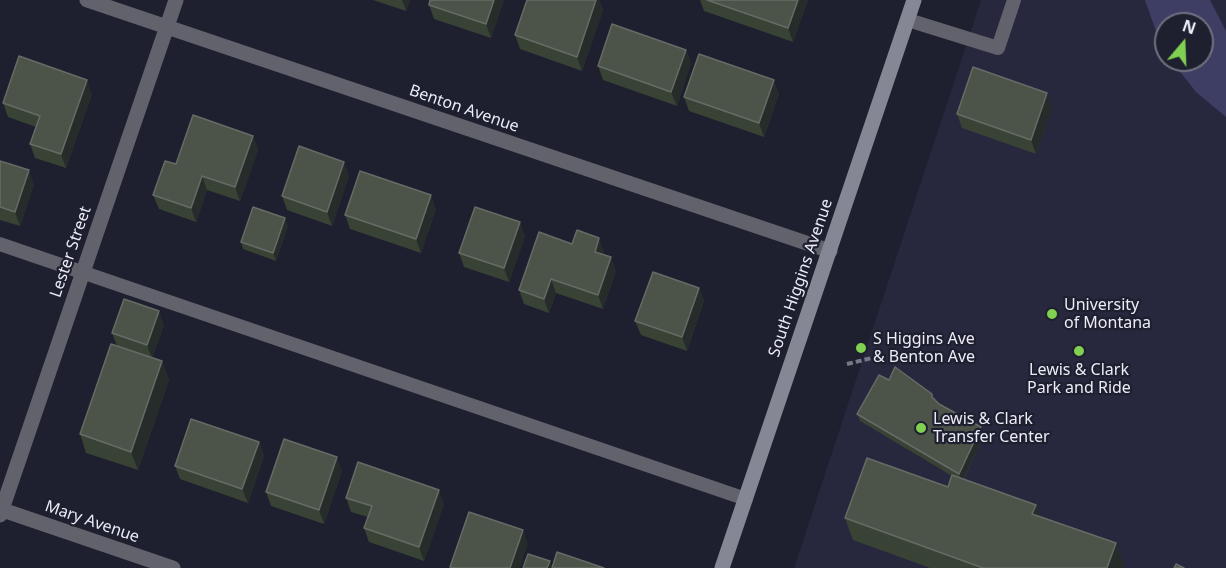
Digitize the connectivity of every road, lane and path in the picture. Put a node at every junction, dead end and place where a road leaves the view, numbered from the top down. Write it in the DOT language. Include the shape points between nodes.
graph roads {
  1 [pos="87,0"];
  2 [pos="176,0"];
  3 [pos="915,0"];
  4 [pos="1014,0"];
  5 [pos="908,20"];
  6 [pos="167,28"];
  7 [pos="0,244"];
  8 [pos="830,251"];
  9 [pos="83,272"];
  10 [pos="880,356"];
  11 [pos="847,364"];
  12 [pos="746,499"];
  13 [pos="1,511"];
  14 [pos="173,568"];
  15 [pos="722,568"];
  1 -- 6 [label="street, Benton Avenue"];
  2 -- 6 [label="street, Lester Street"];
  3 -- 5 [label="main road, South Higgins Avenue"];
  4 -- 5 [label="lane" via="998,48"];
  5 -- 8 [label="main road, South Higgins Avenue"];
  6 -- 8 [label="street, Benton Avenue"];
  6 -- 9 [label="street, Lester Street"];
  7 -- 9 [label="lane"];
  8 -- 12 [label="main road, South Higgins Avenue"];
  9 -- 12 [label="lane"];
  9 -- 13 [label="street, Lester Street"];
  10 -- 11 [label="path"];
  12 -- 15 [label="main road, South Higgins Avenue"];
  13 -- 14 [label="street, Mary Avenue"];
}
